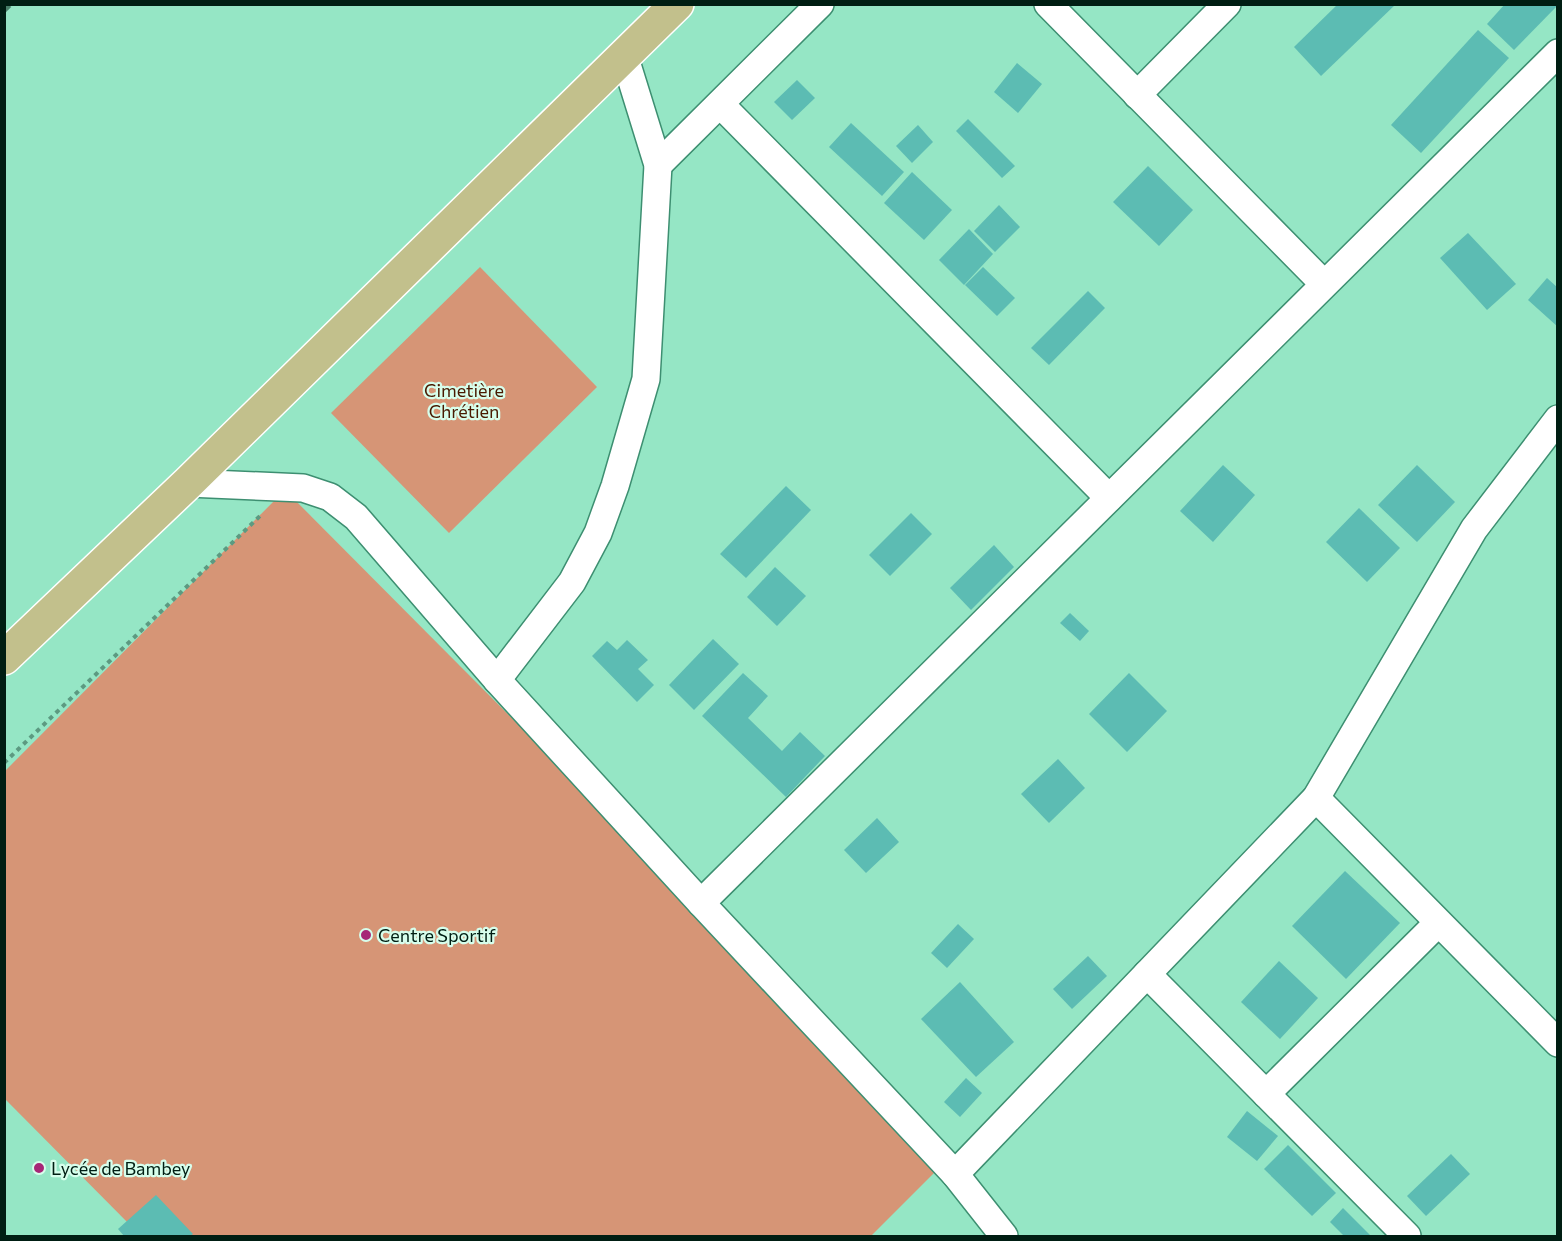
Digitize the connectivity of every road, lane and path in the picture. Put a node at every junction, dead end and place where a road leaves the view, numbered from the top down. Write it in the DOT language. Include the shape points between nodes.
graph roads {
  1 [pos="677,4"];
  2 [pos="820,4"];
  3 [pos="1048,4"];
  4 [pos="1227,4"];
  5 [pos="1557,53"];
  6 [pos="624,56"];
  7 [pos="1137,94"];
  8 [pos="720,104"];
  9 [pos="658,165"];
  10 [pos="1324,284"];
  11 [pos="1557,419"];
  12 [pos="188,483"];
  13 [pos="290,488"];
  14 [pos="1109,498"];
  15 [pos="4,658"];
  16 [pos="497,680"];
  17 [pos="4,763"];
  18 [pos="1316,798"];
  19 [pos="701,903"];
  20 [pos="1438,923"];
  21 [pos="1147,974"];
  22 [pos="1557,1043"];
  23 [pos="1266,1094"];
  24 [pos="955,1174"];
  25 [pos="1004,1236"];
  26 [pos="1407,1236"];
  1 -- 6 [label="main road"];
  2 -- 8 [label="street"];
  3 -- 7 [label="street"];
  4 -- 7 [label="street"];
  5 -- 10 [label="street"];
  6 -- 9 [label="street"];
  6 -- 12 [label="main road"];
  7 -- 10 [label="street"];
  8 -- 9 [label="street"];
  8 -- 14 [label="street"];
  9 -- 16 [label="street" via="646,380 615,486 598,533 572,582"];
  10 -- 14 [label="street"];
  11 -- 18 [label="street" via="1474,529"];
  12 -- 13 [label="street"];
  12 -- 15 [label="main road"];
  13 -- 16 [label="street" via="330,497 356,517"];
  13 -- 17 [label="path"];
  14 -- 19 [label="street"];
  16 -- 19 [label="street"];
  18 -- 20 [label="street"];
  18 -- 21 [label="street"];
  19 -- 24 [label="street"];
  20 -- 22 [label="street"];
  20 -- 23 [label="street"];
  21 -- 23 [label="street"];
  21 -- 24 [label="street"];
  23 -- 26 [label="street"];
  24 -- 25 [label="street"];
}
